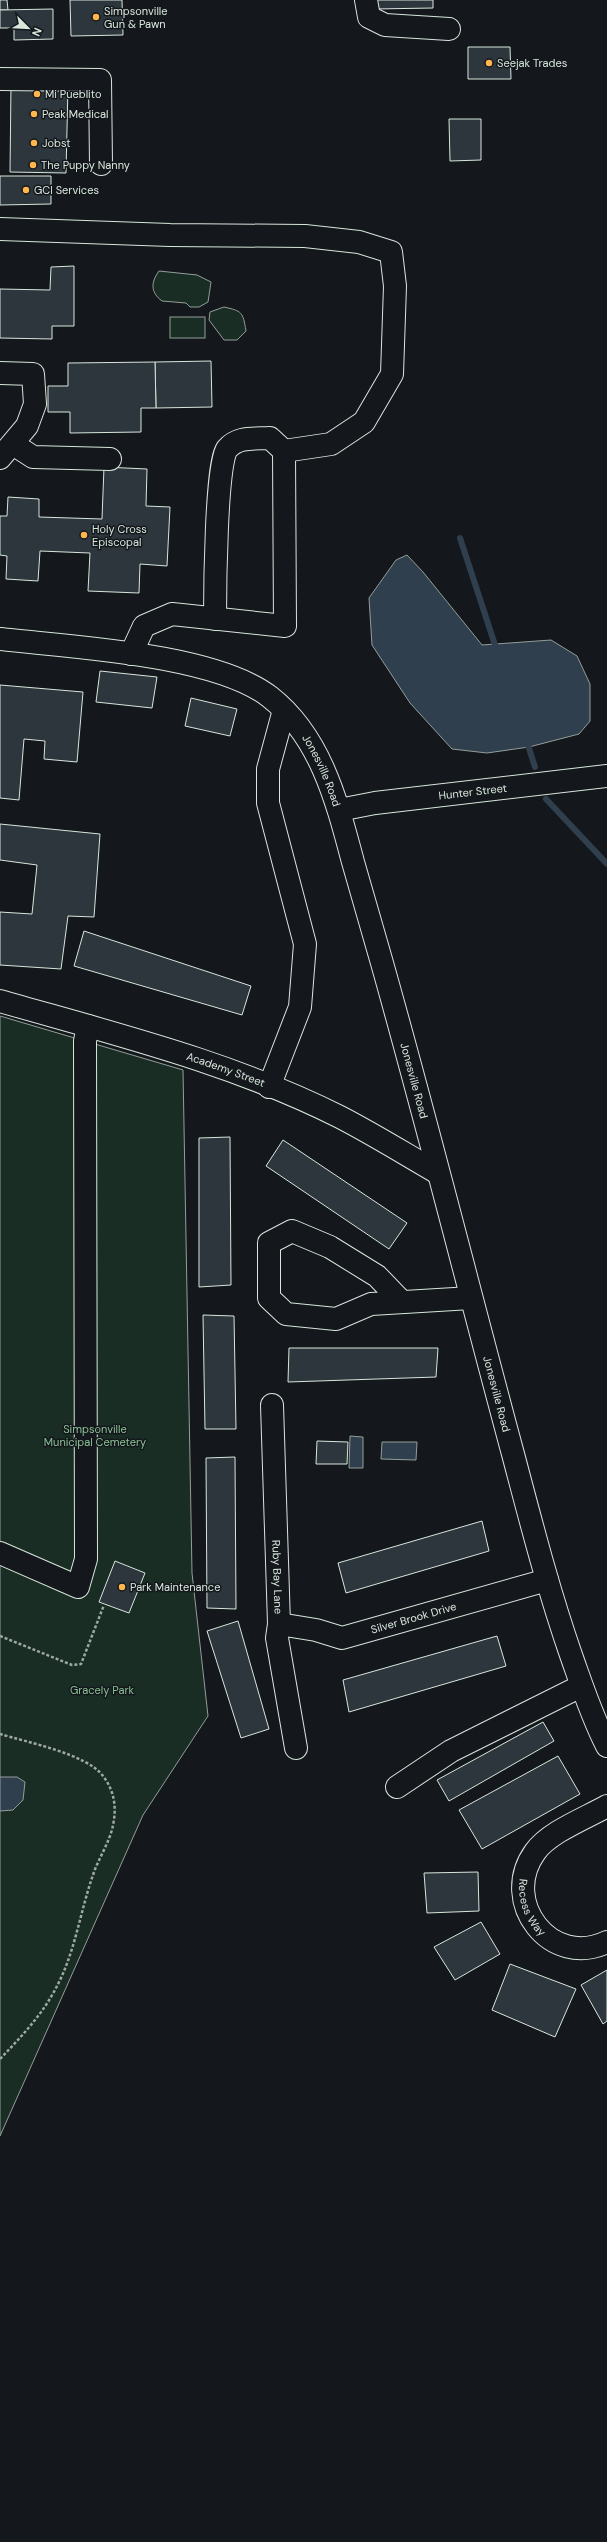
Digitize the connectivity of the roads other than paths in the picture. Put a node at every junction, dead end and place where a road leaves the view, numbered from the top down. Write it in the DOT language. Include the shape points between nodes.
graph roads {
  1 [pos="366,0"];
  2 [pos="449,29"];
  3 [pos="0,78"];
  4 [pos="101,164"];
  5 [pos="0,229"];
  6 [pos="0,373"];
  7 [pos="6,451"];
  8 [pos="284,451"];
  9 [pos="110,459"];
  10 [pos="214,619"];
  11 [pos="0,639"];
  12 [pos="131,654"];
  13 [pos="284,710"];
  14 [pos="607,776"];
  15 [pos="339,810"];
  16 [pos="0,1001"];
  17 [pos="88,1026"];
  18 [pos="269,1087"];
  19 [pos="438,1172"];
  20 [pos="471,1298"];
  21 [pos="402,1302"];
  22 [pos="272,1405"];
  23 [pos="0,1553"];
  24 [pos="547,1580"];
  25 [pos="279,1624"];
  26 [pos="581,1686"];
  27 [pos="607,1746"];
  28 [pos="296,1748"];
  29 [pos="397,1788"];
  30 [pos="607,1806"];
  31 [pos="607,1942"];
  1 -- 2 [label="street" via="369,17 385,25"];
  3 -- 4 [label="street" via="100,80"];
  5 -- 8 [label="street" via="170,235 305,236 359,242 391,252 395,286 392,374 364,422 331,444"];
  6 -- 7 [label="street" via="33,374 35,404 27,426"];
  7 -- 9 [label="street" via="33,457"];
  8 -- 10 [label="street" via="270,438 238,440 226,450 220,487"];
  8 -- 10 [label="street" via="285,626"];
  10 -- 12 [label="street" via="172,614 144,626"];
  11 -- 12 [label="street, Jonesville Road"];
  12 -- 13 [label="street, Jonesville Road" via="225,674 253,685"];
  13 -- 15 [label="street, Jonesville Road" via="318,756"];
  13 -- 18 [label="street" via="268,769 268,803 305,944 300,1007"];
  14 -- 15 [label="street, Hunter Street" via="375,802"];
  15 -- 19 [label="street, Jonesville Road" via="418,1090"];
  16 -- 17 [label="street, Academy Street"];
  17 -- 18 [label="street, Academy Street" via="147,1043"];
  17 -- 23 [label="street" via="85,1041 86,1559 78,1586"];
  18 -- 19 [label="street, Academy Street" via="340,1118"];
  19 -- 20 [label="street, Jonesville Road"];
  20 -- 21 [label="street"];
  20 -- 24 [label="street, Jonesville Road"];
  21 -- 21 [label="street" via="371,1304 336,1319 286,1314 269,1298 269,1243 292,1231 330,1247 377,1276"];
  22 -- 25 [label="street, Ruby Bay Lane"];
  24 -- 25 [label="street, Silver Brook Drive" via="342,1638 316,1630"];
  24 -- 26 [label="street, Jonesville Road"];
  25 -- 28 [label="street, Ruby Bay Lane" via="277,1638"];
  26 -- 27 [label="street, Jonesville Road" via="593,1720"];
  26 -- 29 [label="street" via="451,1751"];
  30 -- 31 [label="street, Recess Way" via="549,1838 535,1851 523,1879 522,1892 531,1920 558,1943 586,1949"];
}
